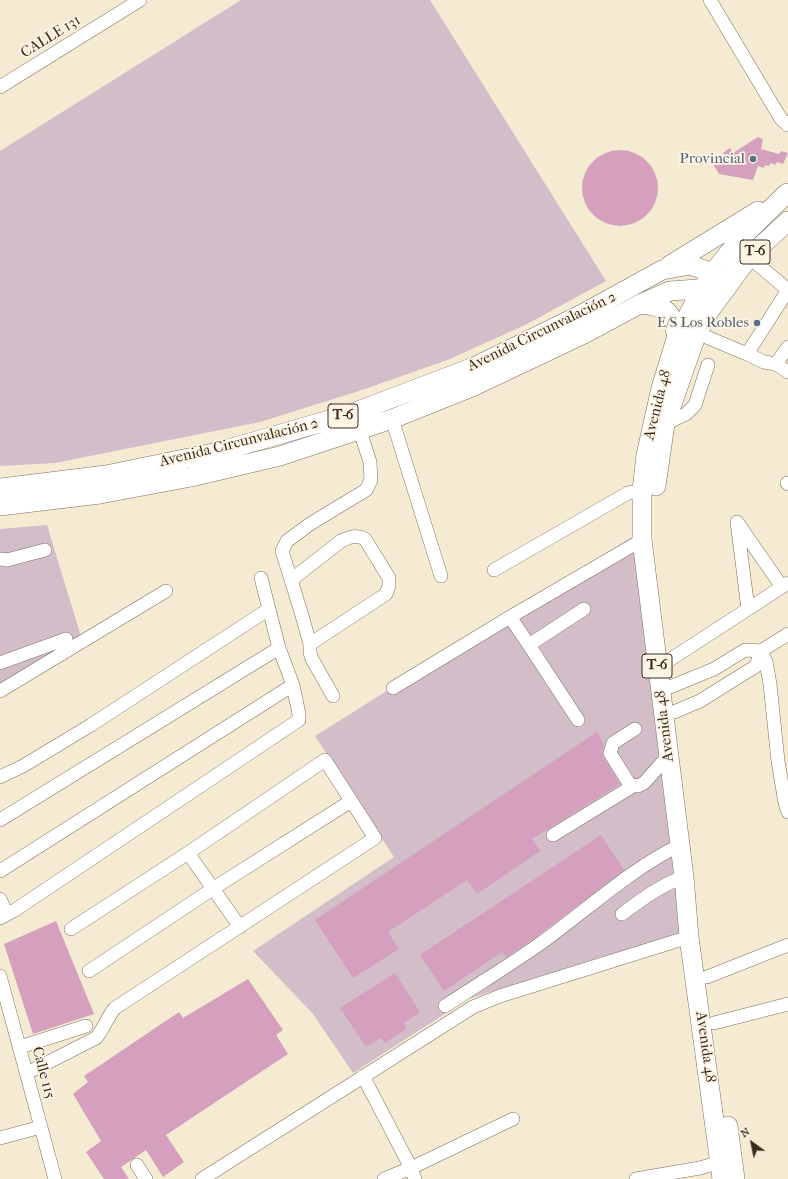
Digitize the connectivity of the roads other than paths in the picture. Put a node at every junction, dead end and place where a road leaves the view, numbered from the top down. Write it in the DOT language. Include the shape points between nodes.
graph roads {
  1 [pos="140,0"];
  2 [pos="710,0"];
  3 [pos="0,88"];
  4 [pos="788,126"];
  5 [pos="787,193"];
  6 [pos="788,221"];
  7 [pos="749,257"];
  8 [pos="662,270"];
  9 [pos="713,273"];
  10 [pos="726,287"];
  11 [pos="702,289"];
  12 [pos="788,290"];
  13 [pos="640,304"];
  14 [pos="697,333"];
  15 [pos="677,336"];
  16 [pos="788,347"];
  17 [pos="747,354"];
  18 [pos="776,364"];
  19 [pos="708,365"];
  20 [pos="788,372"];
  21 [pos="392,419"];
  22 [pos="665,424"];
  23 [pos="360,430"];
  24 [pos="0,488"];
  25 [pos="642,491"];
  26 [pos="0,506"];
  27 [pos="642,540"];
  28 [pos="45,550"];
  29 [pos="0,559"];
  30 [pos="494,570"];
  31 [pos="441,576"];
  32 [pos="261,578"];
  33 [pos="291,580"];
  34 [pos="785,585"];
  35 [pos="166,591"];
  36 [pos="269,609"];
  37 [pos="584,609"];
  38 [pos="748,609"];
  39 [pos="510,617"];
  40 [pos="788,634"];
  41 [pos="66,639"];
  42 [pos="310,644"];
  43 [pos="529,645"];
  44 [pos="279,648"];
  45 [pos="760,651"];
  46 [pos="668,661"];
  47 [pos="0,663"];
  48 [pos="292,685"];
  49 [pos="670,687"];
  50 [pos="393,688"];
  51 [pos="0,692"];
  52 [pos="333,696"];
  53 [pos="674,712"];
  54 [pos="578,720"];
  55 [pos="635,729"];
  56 [pos="668,756"];
  57 [pos="0,777"];
  58 [pos="633,786"];
  59 [pos="352,801"];
  60 [pos="788,812"];
  61 [pos="0,820"];
  62 [pos="553,835"];
  63 [pos="680,845"];
  64 [pos="188,852"];
  65 [pos="0,871"];
  66 [pos="684,877"];
  67 [pos="214,888"];
  68 [pos="0,899"];
  69 [pos="622,914"];
  70 [pos="3,916"];
  71 [pos="240,926"];
  72 [pos="71,929"];
  73 [pos="690,937"];
  74 [pos="788,945"];
  75 [pos="89,971"];
  76 [pos="707,977"];
  77 [pos="0,978"];
  78 [pos="788,1004"];
  79 [pos="445,1006"];
  80 [pos="714,1023"];
  81 [pos="86,1026"];
  82 [pos="20,1046"];
  83 [pos="26,1073"];
  84 [pos="363,1076"];
  85 [pos="513,1119"];
  86 [pos="41,1127"];
  87 [pos="0,1138"];
  88 [pos="137,1165"];
  89 [pos="413,1173"];
  90 [pos="729,1175"];
  91 [pos="56,1179"];
  92 [pos="146,1179"];
  93 [pos="202,1179"];
  94 [pos="384,1179"];
  95 [pos="636,1179"];
  1 -- 3 [label="street, CALLE 131"];
  2 -- 4 [label="street" via="781,119"];
  5 -- 8 [label="highway"];
  5 -- 9 [label="highway, Avenida 48 / T-6" via="739,240"];
  6 -- 7 [label="highway, T-6"];
  7 -- 10 [label="highway, T-6"];
  7 -- 12 [label="street"];
  8 -- 9 [label="highway, Avenida Circunvalación 2 / T-6" via="690,265"];
  8 -- 24 [label="highway, Avenida Circunvalación 2 / T-6" via="582,314 474,367 350,414 210,454 106,475"];
  9 -- 10 [label="highway, Avenida Circunvalación 2 / T-6"];
  9 -- 11 [label="highway, Avenida 48 / T-6"];
  10 -- 11 [label="highway, Avenida Circunvalación 2 / T-6"];
  10 -- 14 [label="highway, Avenida 48 / T-6"];
  11 -- 13 [label="highway, Avenida Circunvalación 2 / T-6" via="670,292"];
  11 -- 15 [label="highway, Avenida 48 / T-6"];
  12 -- 17 [label="street"];
  13 -- 15 [label="highway" via="666,310 672,318"];
  13 -- 21 [label="highway, Avenida Circunvalación 2 / T-6" via="584,334 472,387"];
  14 -- 17 [label="street"];
  14 -- 22 [label="highway, Avenida 48 / T-6"];
  15 -- 25 [label="highway, Avenida 48 / T-6" via="661,388 646,455"];
  16 -- 18 [label="street"];
  17 -- 18 [label="street" via="764,362"];
  18 -- 20 [label="street"];
  19 -- 22 [label="street" via="695,405 686,414"];
  21 -- 23 [label="highway, Avenida Circunvalación 2 / T-6"];
  21 -- 31 [label="street"];
  22 -- 46 [label="highway, Avenida 48 / T-6" via="654,500 655,550"];
  23 -- 26 [label="highway, Avenida Circunvalación 2 / T-6" via="280,456 191,477 100,494"];
  23 -- 33 [label="street" via="370,462 371,480 366,490 287,541 282,551"];
  25 -- 27 [label="highway, Avenida 48 / T-6"];
  25 -- 30 [label="street" via="628,493"];
  27 -- 39 [label="street"];
  27 -- 56 [label="highway, Avenida 48 / T-6"];
  28 -- 29 [label="street" via="7,560"];
  32 -- 36 [label="street"];
  33 -- 42 [label="street"];
  33 -- 42 [label="street" via="341,541 359,536 365,539 389,578 386,594"];
  34 -- 38 [label="street"];
  34 -- 38 [label="street" via="737,522"];
  35 -- 51 [label="street"];
  36 -- 44 [label="street"];
  36 -- 57 [label="street" via="91,725"];
  37 -- 43 [label="street"];
  38 -- 46 [label="street"];
  39 -- 43 [label="street"];
  39 -- 50 [label="street"];
  40 -- 45 [label="street"];
  41 -- 47 [label="street"];
  42 -- 52 [label="street" via="312,659"];
  43 -- 54 [label="street"];
  44 -- 48 [label="street"];
  44 -- 61 [label="street"];
  45 -- 49 [label="street" via="745,650 714,669"];
  45 -- 53 [label="street" via="756,666 700,701"];
  45 -- 60 [label="street" via="766,662 770,684 778,761"];
  46 -- 49 [label="highway, Avenida 48 / T-6"];
  48 -- 65 [label="street"];
  48 -- 70 [label="street" via="299,720"];
  49 -- 53 [label="highway, Avenida 48 / T-6"];
  53 -- 76 [label="highway, Avenida 48 / T-6"];
  55 -- 58 [label="street" via="613,743 610,753"];
  56 -- 58 [label="street" via="644,783"];
  56 -- 63 [label="highway, Avenida 48 / T-6"];
  58 -- 62 [label="street"];
  59 -- 64 [label="street" via="325,760"];
  59 -- 67 [label="street"];
  59 -- 71 [label="street" via="375,838"];
  63 -- 66 [label="highway, Avenida 48 / T-6"];
  63 -- 79 [label="street" via="642,866 541,943"];
  64 -- 67 [label="street"];
  64 -- 72 [label="street"];
  66 -- 69 [label="street" via="667,883"];
  66 -- 73 [label="highway, Avenida 48 / T-6"];
  67 -- 71 [label="street"];
  67 -- 75 [label="street"];
  68 -- 70 [label="street"];
  71 -- 83 [label="street" via="115,1008 96,1038"];
  73 -- 84 [label="street" via="500,996 473,1007"];
  73 -- 90 [label="highway, Avenida 48 / T-6"];
  74 -- 76 [label="street"];
  76 -- 80 [label="highway, Avenida 48 / T-6"];
  77 -- 82 [label="street, Calle 115"];
  78 -- 80 [label="street"];
  80 -- 90 [label="highway, Avenida 48 / T-6"];
  81 -- 82 [label="street"];
  82 -- 83 [label="street, Calle 115"];
  83 -- 86 [label="street, Calle 115"];
  84 -- 89 [label="street"];
  84 -- 93 [label="street"];
  85 -- 89 [label="street"];
  86 -- 87 [label="street"];
  86 -- 91 [label="street, Calle 115"];
  88 -- 92 [label="street"];
  89 -- 94 [label="street"];
  90 -- 95 [label="street" via="700,1168"];
}
